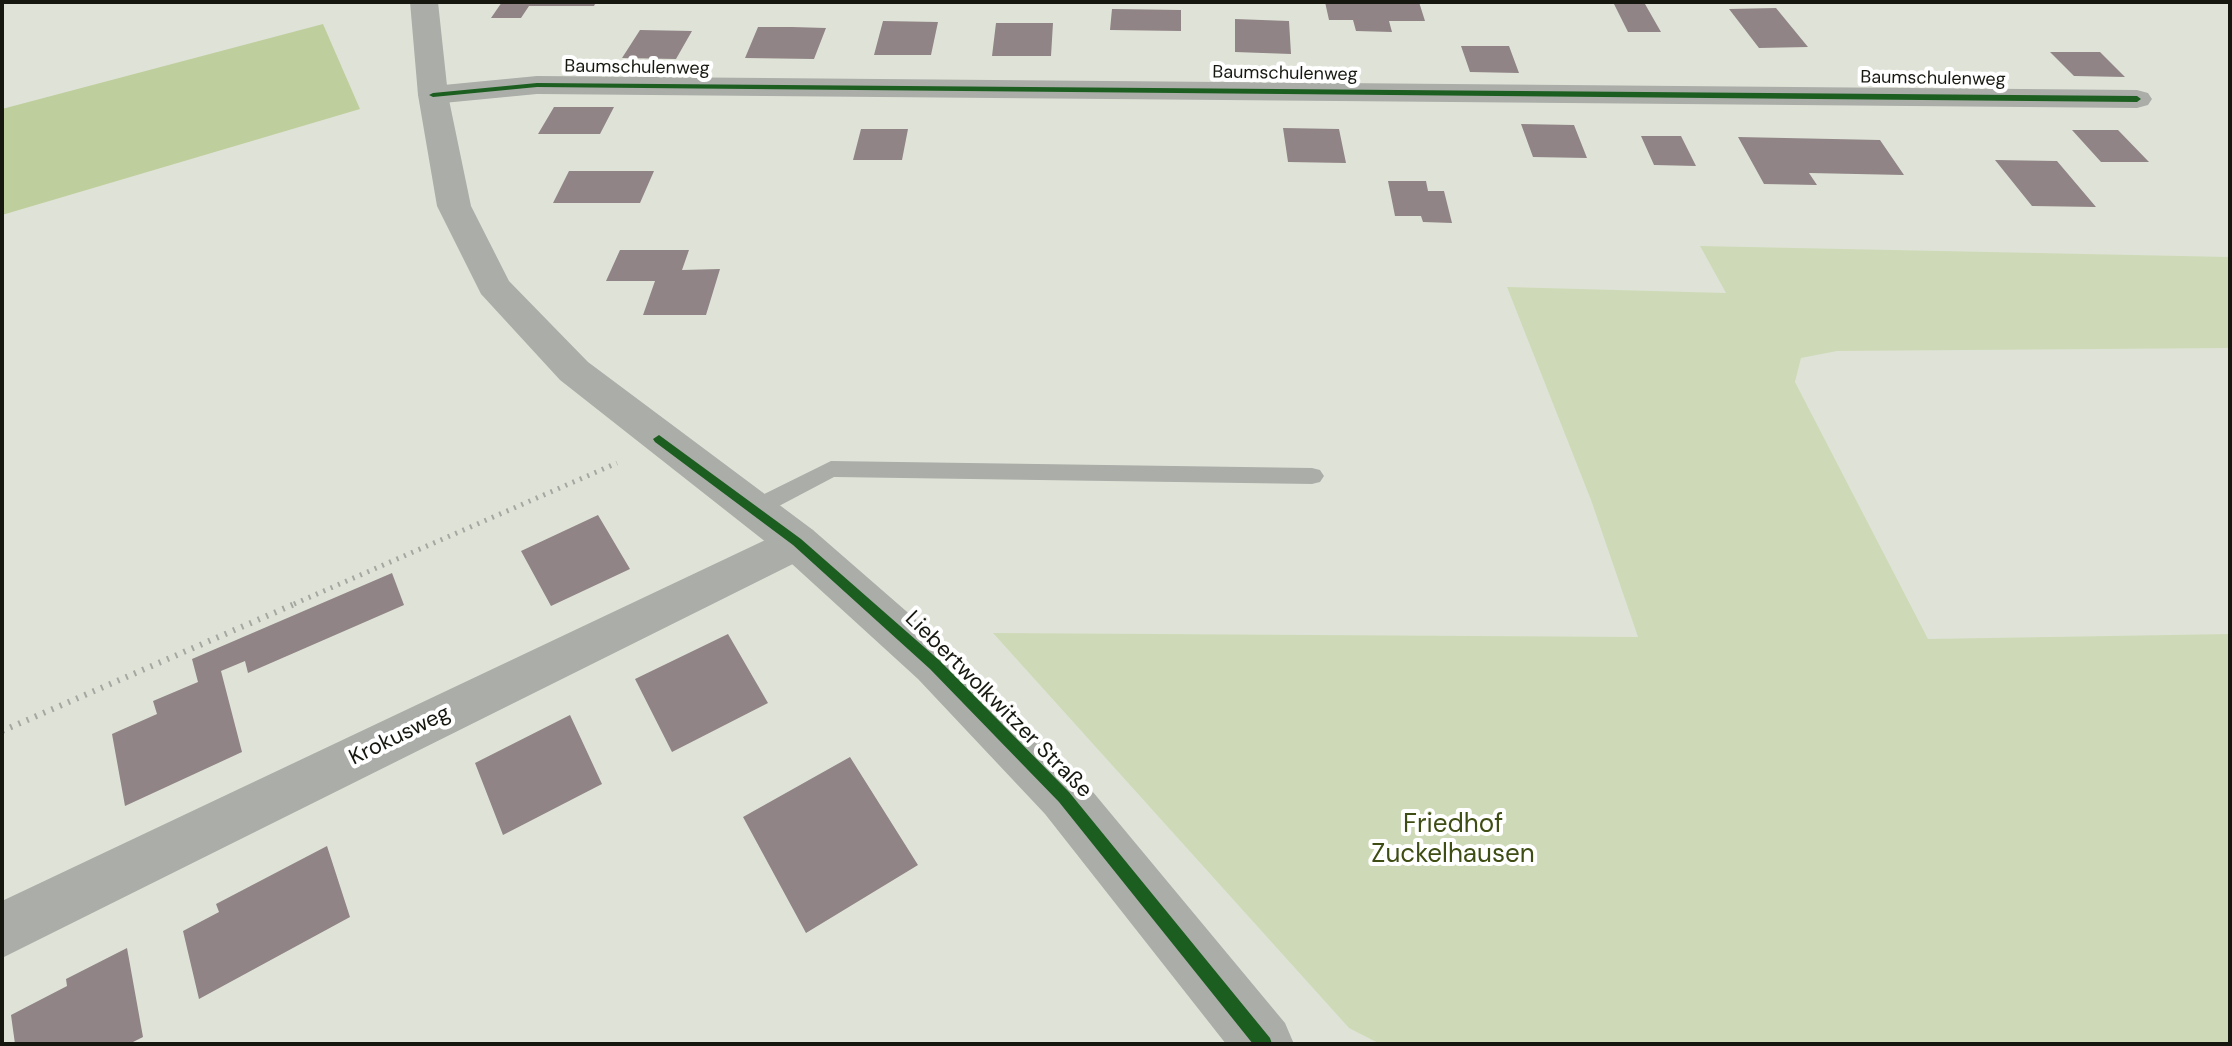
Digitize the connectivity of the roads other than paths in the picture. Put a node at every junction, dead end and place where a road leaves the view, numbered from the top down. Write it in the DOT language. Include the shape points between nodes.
graph roads {
  1 [pos="424,2"];
  2 [pos="433,95"];
  3 [pos="2137,99"];
  4 [pos="1312,476"];
  5 [pos="754,509"];
  6 [pos="797,542"];
  7 [pos="2,930"];
  8 [pos="1264,1044"];
  1 -- 2 [label="street, Liebertwolkwitzer Straße"];
  2 -- 3 [label="street, Baumschulenweg" via="537,85"];
  2 -- 5 [label="street, Liebertwolkwitzer Straße" via="454,206 494,286 574,371"];
  4 -- 5 [label="lane" via="831,469"];
  5 -- 6 [label="street, Liebertwolkwitzer Straße"];
  6 -- 7 [label="street, Krokusweg"];
  6 -- 8 [label="street, Liebertwolkwitzer Straße" via="935,665 1064,797"];
}
